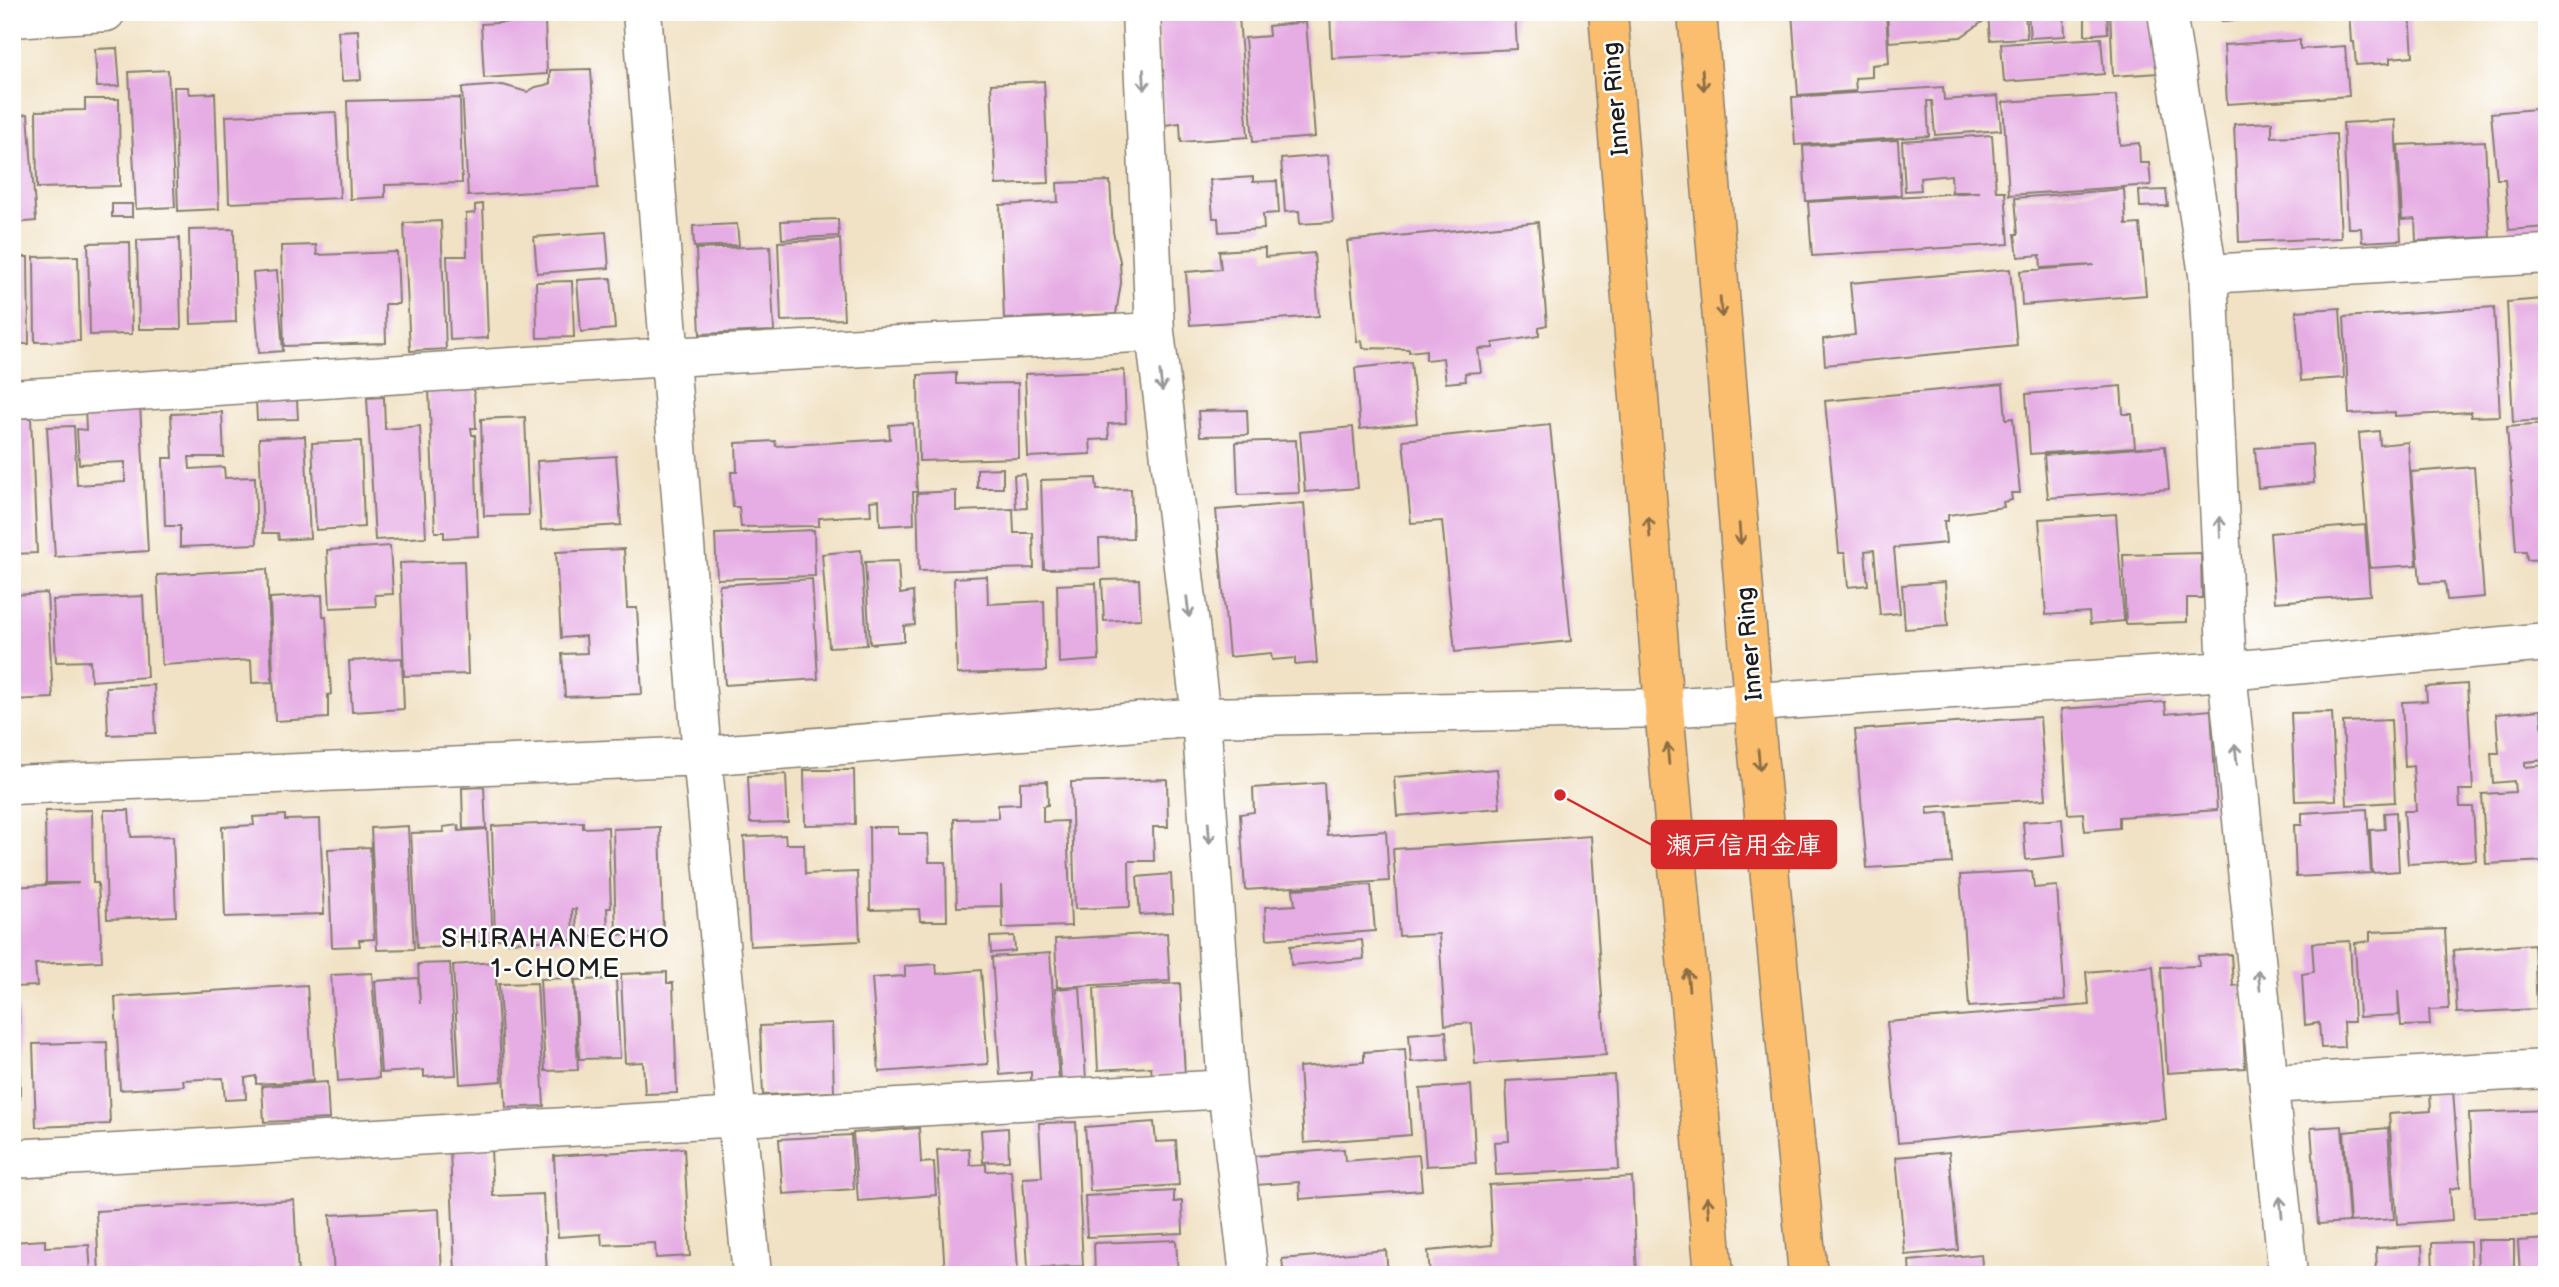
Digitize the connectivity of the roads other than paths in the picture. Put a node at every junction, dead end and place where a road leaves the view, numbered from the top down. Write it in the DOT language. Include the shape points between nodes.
graph roads {
  1 [pos="107,12"];
  2 [pos="642,12"];
  3 [pos="1140,12"];
  4 [pos="1608,12"];
  5 [pos="1697,12"];
  6 [pos="2167,12"];
  7 [pos="12,18"];
  8 [pos="2547,254"];
  9 [pos="2208,274"];
  10 [pos="1155,332"];
  11 [pos="669,357"];
  12 [pos="12,399"];
  13 [pos="2547,642"];
  14 [pos="2227,671"];
  15 [pos="1754,701"];
  16 [pos="1664,708"];
  17 [pos="1201,717"];
  18 [pos="702,756"];
  19 [pos="12,785"];
  20 [pos="2547,1069"];
  21 [pos="2269,1084"];
  22 [pos="1227,1089"];
  23 [pos="737,1117"];
  24 [pos="12,1159"];
  25 [pos="752,1275"];
  26 [pos="1248,1275"];
  27 [pos="1714,1275"];
  28 [pos="1808,1275"];
  29 [pos="2288,1275"];
  1 -- 7 [label="street"];
  2 -- 11 [label="street"];
  3 -- 10 [label="street, one-way"];
  16 -- 4 [label="main road, Inner Ring, one-way"];
  5 -- 15 [label="main road, Inner Ring, one-way"];
  6 -- 9 [label="street"];
  8 -- 9 [label="street"];
  14 -- 9 [label="street, one-way"];
  10 -- 11 [label="street"];
  10 -- 17 [label="street, one-way"];
  11 -- 12 [label="street"];
  11 -- 18 [label="street"];
  13 -- 14 [label="street"];
  14 -- 15 [label="street"];
  21 -- 14 [label="street, one-way"];
  15 -- 16 [label="street"];
  15 -- 28 [label="main road, Inner Ring, one-way"];
  16 -- 17 [label="street"];
  27 -- 16 [label="main road, Inner Ring, one-way"];
  17 -- 18 [label="street"];
  17 -- 22 [label="street, one-way"];
  18 -- 19 [label="street"];
  18 -- 23 [label="street"];
  20 -- 21 [label="street"];
  29 -- 21 [label="street, one-way"];
  22 -- 23 [label="street"];
  22 -- 26 [label="street"];
  23 -- 24 [label="street"];
  23 -- 25 [label="street"];
}
